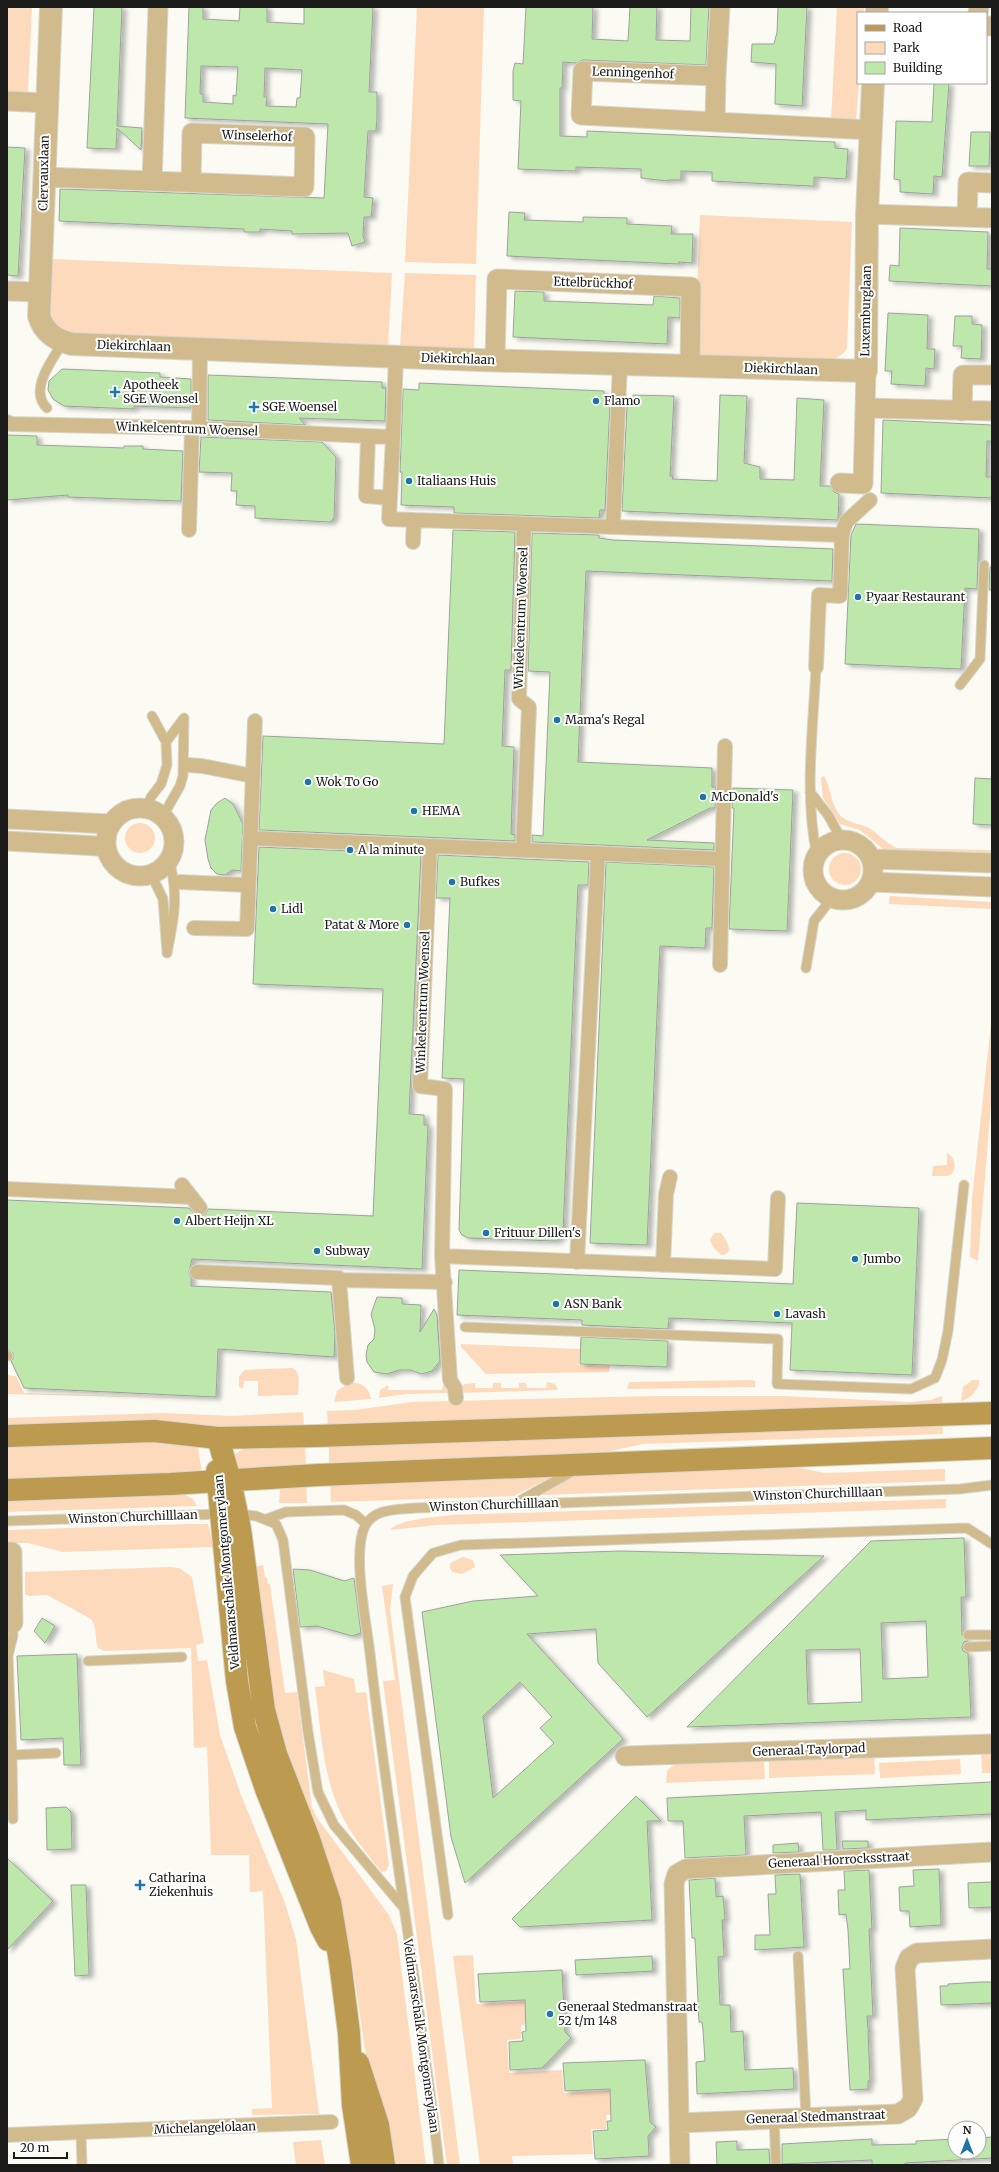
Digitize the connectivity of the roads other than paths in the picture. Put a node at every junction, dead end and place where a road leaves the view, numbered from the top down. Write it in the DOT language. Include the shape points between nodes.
graph roads {
  1 [pos="51,7"];
  2 [pos="158,7"];
  3 [pos="720,7"];
  4 [pos="716,76"];
  5 [pos="873,84"];
  6 [pos="7,101"];
  7 [pos="46,103"];
  8 [pos="715,121"];
  9 [pos="870,130"];
  10 [pos="44,177"];
  11 [pos="152,181"];
  12 [pos="191,182"];
  13 [pos="992,183"];
  14 [pos="867,214"];
  15 [pos="967,217"];
  16 [pos="992,218"];
  17 [pos="7,291"];
  18 [pos="40,292"];
  19 [pos="57,339"];
  20 [pos="200,350"];
  21 [pos="396,356"];
  22 [pos="495,360"];
  23 [pos="620,364"];
  24 [pos="690,366"];
  25 [pos="866,371"];
  26 [pos="992,375"];
  27 [pos="48,408"];
  28 [pos="866,408"];
  29 [pos="962,411"];
  30 [pos="992,411"];
  31 [pos="7,422"];
  32 [pos="195,428"];
  33 [pos="368,436"];
  34 [pos="393,437"];
  35 [pos="840,483"];
  36 [pos="390,498"];
  37 [pos="870,500"];
  38 [pos="414,520"];
  39 [pos="524,524"];
  40 [pos="613,526"];
  41 [pos="189,530"];
  42 [pos="842,535"];
  43 [pos="413,542"];
  44 [pos="984,565"];
  45 [pos="816,667"];
  46 [pos="960,685"];
  47 [pos="152,716"];
  48 [pos="255,721"];
  49 [pos="166,742"];
  50 [pos="726,746"];
  51 [pos="188,765"];
  52 [pos="253,776"];
  53 [pos="810,792"];
  54 [pos="155,812"];
  55 [pos="7,819"];
  56 [pos="110,824"];
  57 [pos="250,838"];
  58 [pos="842,840"];
  59 [pos="7,841"];
  60 [pos="430,846"];
  61 [pos="106,848"];
  62 [pos="523,850"];
  63 [pos="598,853"];
  64 [pos="817,856"];
  65 [pos="722,859"];
  66 [pos="872,859"];
  67 [pos="169,860"];
  68 [pos="992,862"];
  69 [pos="151,874"];
  70 [pos="180,882"];
  71 [pos="872,882"];
  72 [pos="248,885"];
  73 [pos="992,887"];
  74 [pos="832,898"];
  75 [pos="194,928"];
  76 [pos="720,965"];
  77 [pos="806,968"];
  78 [pos="670,1177"];
  79 [pos="182,1185"];
  80 [pos="964,1185"];
  81 [pos="7,1189"];
  82 [pos="191,1197"];
  83 [pos="778,1198"];
  84 [pos="200,1208"];
  85 [pos="442,1256"];
  86 [pos="577,1262"];
  87 [pos="663,1265"];
  88 [pos="197,1272"];
  89 [pos="339,1280"];
  90 [pos="445,1282"];
  91 [pos="465,1327"];
  92 [pos="347,1378"];
  93 [pos="456,1398"];
  94 [pos="992,1413"];
  95 [pos="7,1436"];
  96 [pos="218,1438"];
  97 [pos="992,1448"];
  98 [pos="592,1464"];
  99 [pos="223,1481"];
  100 [pos="992,1485"];
  101 [pos="7,1490"];
  102 [pos="513,1504"];
  103 [pos="229,1514"];
  104 [pos="267,1519"];
  105 [pos="7,1521"];
  106 [pos="366,1524"];
  107 [pos="992,1544"];
  108 [pos="9,1552"];
  109 [pos="10,1623"];
  110 [pos="968,1635"];
  111 [pos="992,1635"];
  112 [pos="992,1646"];
  113 [pos="968,1647"];
  114 [pos="182,1657"];
  115 [pos="88,1661"];
  116 [pos="992,1744"];
  117 [pos="56,1753"];
  118 [pos="9,1755"];
  119 [pos="625,1756"];
  120 [pos="13,1819"];
  121 [pos="992,1852"];
  122 [pos="403,1907"];
  123 [pos="448,1915"];
  124 [pos="992,1949"];
  125 [pos="798,1956"];
  126 [pos="349,2033"];
  127 [pos="806,2116"];
  128 [pos="774,2118"];
  129 [pos="331,2122"];
  130 [pos="679,2123"];
  131 [pos="81,2133"];
  132 [pos="7,2135"];
  133 [pos="82,2165"];
  134 [pos="362,2165"];
  135 [pos="384,2165"];
  136 [pos="439,2165"];
  137 [pos="680,2165"];
  138 [pos="776,2165"];
  1 -- 7 [label="street, Clervauxlaan"];
  2 -- 11 [label="street"];
  3 -- 4 [label="street"];
  4 -- 8 [label="street"];
  4 -- 8 [label="street, Lenningenhof" via="583,71 581,115"];
  5 -- 9 [label="street, Luxemburglaan"];
  6 -- 7 [label="street"];
  7 -- 10 [label="street, Clervauxlaan"];
  8 -- 9 [label="street, Lenningenhof"];
  9 -- 14 [label="street, Luxemburglaan"];
  10 -- 11 [label="street, Winselerhof"];
  10 -- 18 [label="street, Clervauxlaan"];
  11 -- 12 [label="street, Winselerhof"];
  12 -- 12 [label="street, Winselerhof" via="304,187 305,137 192,133"];
  13 -- 15 [label="street" via="968,182"];
  14 -- 15 [label="street"];
  14 -- 25 [label="street, Luxemburglaan"];
  15 -- 16 [label="street"];
  17 -- 18 [label="street"];
  18 -- 19 [label="street, Clervauxlaan" via="42,324"];
  19 -- 20 [label="street, Diekirchlaan" via="72,344"];
  19 -- 27 [label="lane" via="41,382 41,402"];
  20 -- 21 [label="street, Diekirchlaan"];
  20 -- 32 [label="street"];
  21 -- 22 [label="street, Diekirchlaan"];
  21 -- 34 [label="street"];
  22 -- 23 [label="street, Diekirchlaan"];
  22 -- 24 [label="street, Ettelbrückhof" via="497,279 691,287"];
  23 -- 24 [label="street, Diekirchlaan"];
  23 -- 40 [label="street"];
  24 -- 25 [label="street, Diekirchlaan"];
  25 -- 28 [label="street, Luxemburglaan"];
  26 -- 29 [label="street" via="963,375"];
  28 -- 29 [label="street"];
  28 -- 35 [label="street, Luxemburglaan" via="863,484"];
  29 -- 30 [label="street"];
  31 -- 32 [label="street, Winkelcentrum Woensel"];
  32 -- 33 [label="street, Winkelcentrum Woensel"];
  32 -- 41 [label="street"];
  33 -- 34 [label="street, Winkelcentrum Woensel"];
  33 -- 36 [label="street" via="366,496"];
  34 -- 36 [label="street"];
  36 -- 38 [label="street" via="389,519"];
  37 -- 42 [label="street" via="846,522"];
  38 -- 39 [label="street"];
  38 -- 43 [label="street"];
  39 -- 40 [label="street"];
  39 -- 62 [label="street, Winkelcentrum Woensel" via="518,699 529,707"];
  40 -- 42 [label="street"];
  42 -- 45 [label="street" via="840,596 819,595"];
  44 -- 46 [label="lane" via="980,658"];
  45 -- 53 [label="lane"];
  47 -- 49 [label="lane"];
  48 -- 52 [label="street"];
  49 -- 54 [label="lane" via="165,775"];
  49 -- 54 [label="lane" via="184,718 183,776 180,786"];
  50 -- 65 [label="street"];
  51 -- 52 [label="street"];
  52 -- 57 [label="street"];
  53 -- 58 [label="lane" via="828,815"];
  53 -- 64 [label="lane" via="811,827"];
  54 -- 56 [label="street" via="130,809 122,812"];
  54 -- 67 [label="street" via="169,824 173,837 173,851"];
  55 -- 56 [label="street"];
  56 -- 61 [label="street"];
  57 -- 60 [label="street"];
  57 -- 72 [label="street"];
  58 -- 64 [label="street" via="832,842"];
  58 -- 66 [label="street" via="860,845"];
  59 -- 61 [label="street"];
  60 -- 62 [label="street"];
  60 -- 85 [label="street, Winkelcentrum Woensel" via="420,1086 445,1089"];
  61 -- 69 [label="street" via="109,857 122,871 132,875"];
  62 -- 63 [label="street"];
  63 -- 65 [label="street"];
  63 -- 86 [label="street"];
  64 -- 74 [label="street" via="813,865 813,875 817,885"];
  65 -- 76 [label="street"];
  66 -- 68 [label="street"];
  66 -- 71 [label="street"];
  67 -- 69 [label="street"];
  67 -- 69 [label="lane" via="176,891 175,915 167,953 163,899"];
  70 -- 72 [label="street"];
  71 -- 73 [label="street"];
  71 -- 74 [label="street" via="861,895 852,900"];
  72 -- 75 [label="street" via="247,929"];
  74 -- 77 [label="lane" via="814,921"];
  78 -- 87 [label="street" via="666,1194"];
  79 -- 82 [label="street"];
  80 -- 91 [label="lane" via="948,1331 942,1360 935,1378 911,1389 777,1384 778,1338"];
  81 -- 82 [label="street"];
  82 -- 84 [label="street"];
  83 -- 87 [label="street" via="775,1269"];
  85 -- 86 [label="street"];
  85 -- 90 [label="street, Winkelcentrum Woensel"];
  86 -- 87 [label="street"];
  88 -- 89 [label="street"];
  89 -- 90 [label="street"];
  89 -- 92 [label="street"];
  90 -- 93 [label="street, Winkelcentrum Woensel" via="450,1380 455,1388"];
  94 -- 96 [label="main road"];
  95 -- 96 [label="main road" via="154,1432"];
  96 -- 99 [label="main road, Veldmaarschalk Montgomerylaan"];
  97 -- 98 [label="main road"];
  98 -- 99 [label="main road"];
  98 -- 102 [label="lane" via="573,1471"];
  99 -- 101 [label="main road"];
  99 -- 103 [label="main road, Veldmaarschalk Montgomerylaan"];
  100 -- 102 [label="lane, Winston Churchilllaan" via="960,1489"];
  102 -- 106 [label="lane, Winston Churchilllaan" via="392,1510 375,1514"];
  103 -- 104 [label="lane, Winston Churchilllaan"];
  103 -- 105 [label="lane, Winston Churchilllaan"];
  103 -- 126 [label="main road, Veldmaarschalk Montgomerylaan" via="237,1681 245,1727 266,1789 321,1927 340,1962"];
  104 -- 106 [label="lane, Winston Churchilllaan" via="286,1512 344,1510"];
  104 -- 122 [label="lane" via="276,1524 284,1546 318,1792 334,1825"];
  106 -- 122 [label="lane, Veldmaarschalk Montgomerylaan" via="361,1538 360,1570"];
  107 -- 123 [label="lane" via="967,1528 959,1528 461,1545 433,1554 413,1576 405,1597"];
  108 -- 109 [label="street"];
  109 -- 118 [label="lane"];
  110 -- 111 [label="lane"];
  112 -- 113 [label="lane"];
  114 -- 115 [label="lane"];
  116 -- 119 [label="street, Generaal Taylorpad"];
  117 -- 118 [label="lane"];
  118 -- 120 [label="lane"];
  121 -- 130 [label="street, Generaal Horrocksstraat" via="686,1869 676,1874 674,1884"];
  122 -- 136 [label="lane, Veldmaarschalk Montgomerylaan" via="429,2074"];
  124 -- 127 [label="street, Generaal Stedmanstraat" via="917,1953 909,1958 905,1968 913,2099 908,2108 898,2114"];
  125 -- 127 [label="lane"];
  126 -- 134 [label="main road, Veldmaarschalk Montgomerylaan" via="353,2105"];
  126 -- 135 [label="main road, Veldmaarschalk Montgomerylaan" via="378,2124"];
  127 -- 128 [label="street, Generaal Stedmanstraat"];
  128 -- 130 [label="street, Generaal Stedmanstraat"];
  128 -- 138 [label="lane"];
  129 -- 131 [label="street, Michelangelolaan"];
  130 -- 137 [label="street"];
  131 -- 132 [label="street, Michelangelolaan"];
  131 -- 133 [label="lane"];
}
